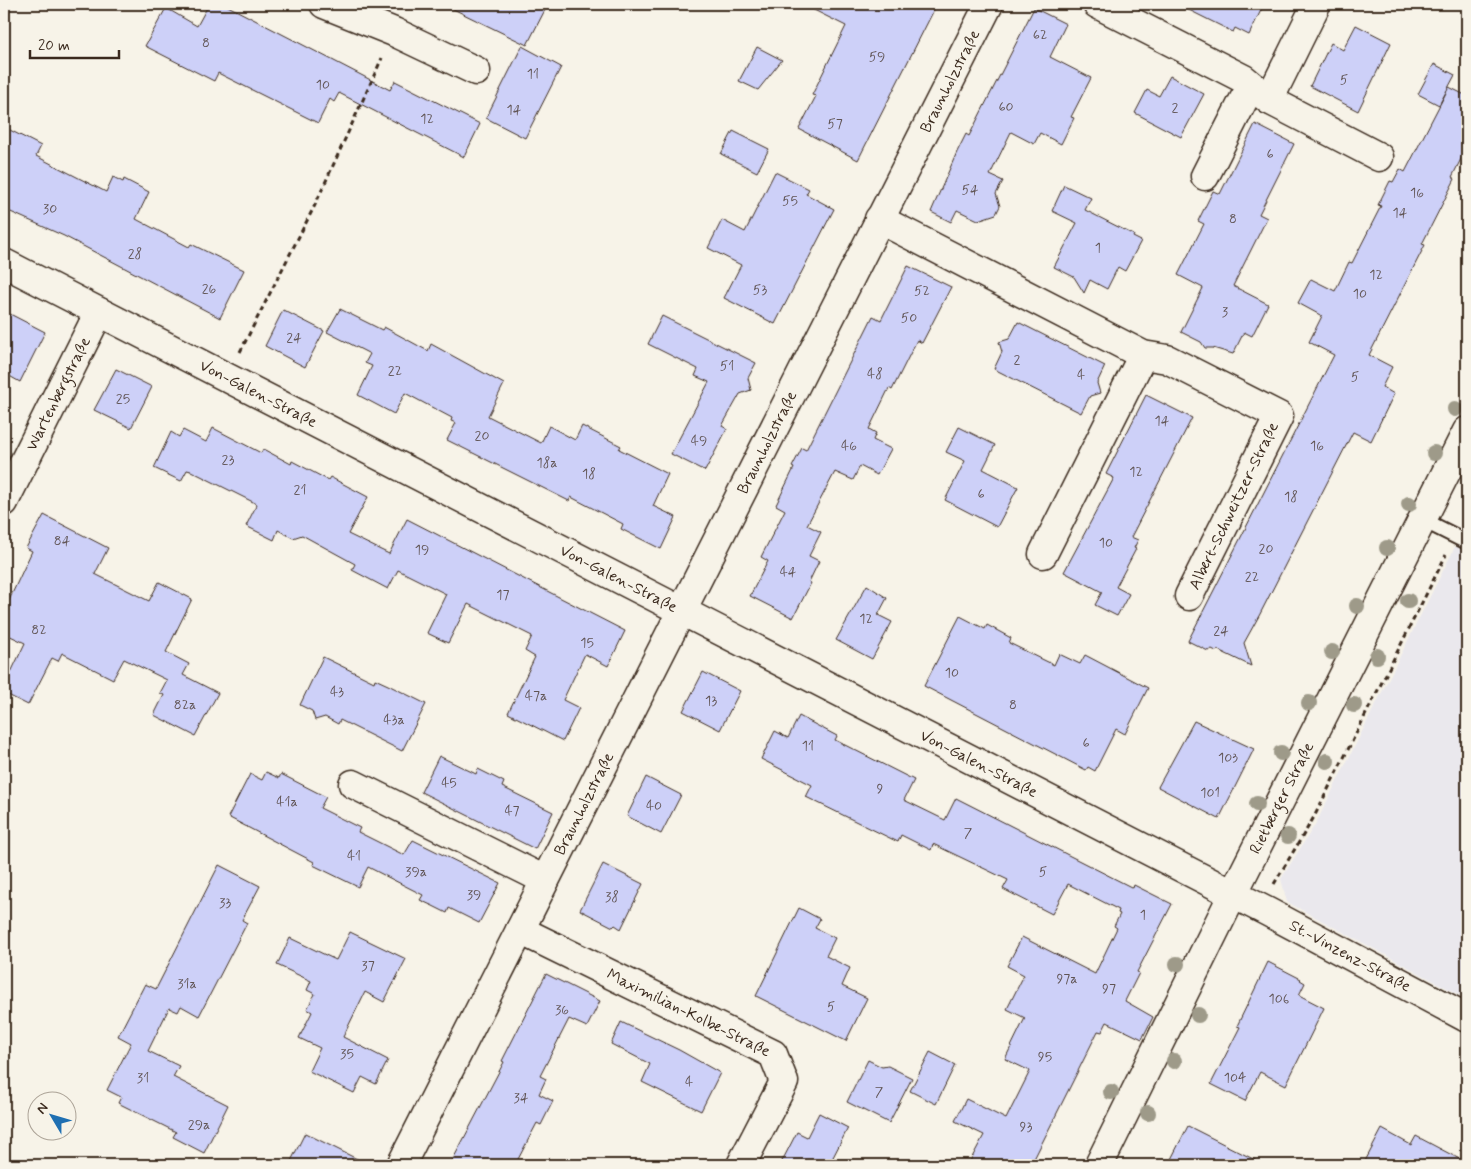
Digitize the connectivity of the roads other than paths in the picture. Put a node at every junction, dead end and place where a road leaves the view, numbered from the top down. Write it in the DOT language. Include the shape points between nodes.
graph roads {
  1 [pos="324,4"];
  2 [pos="989,4"];
  3 [pos="1098,4"];
  4 [pos="1315,7"];
  5 [pos="476,71"];
  6 [pos="1262,94"];
  7 [pos="1379,157"];
  8 [pos="1205,176"];
  9 [pos="879,219"];
  10 [pos="4,263"];
  11 [pos="99,312"];
  12 [pos="1143,354"];
  13 [pos="1467,431"];
  14 [pos="4,502"];
  15 [pos="1422,520"];
  16 [pos="1461,539"];
  17 [pos="1042,554"];
  18 [pos="1189,596"];
  19 [pos="682,612"];
  20 [pos="353,784"];
  21 [pos="546,880"];
  22 [pos="1233,894"];
  23 [pos="520,930"];
  24 [pos="1467,1018"];
  25 [pos="401,1165"];
  26 [pos="741,1165"];
  27 [pos="1099,1165"];
  1 -- 5 [label="street" via="394,32"];
  2 -- 9 [label="street, Braunholzstraße"];
  3 -- 6 [label="street" via="1244,79"];
  4 -- 6 [label="street"];
  6 -- 7 [label="street"];
  6 -- 8 [label="street" via="1244,99"];
  9 -- 12 [label="street, Albert-Schweitzer-Straße"];
  9 -- 19 [label="street, Braunholzstraße"];
  10 -- 11 [label="street, Von-Galen-Straße"];
  11 -- 14 [label="street, Wartenbergstraße"];
  11 -- 19 [label="street, Von-Galen-Straße"];
  12 -- 17 [label="street"];
  12 -- 18 [label="street, Albert-Schweitzer-Straße" via="1167,359 1279,416"];
  13 -- 15 [label="street, Rietberger Straße"];
  15 -- 16 [label="lane"];
  15 -- 22 [label="street, Rietberger Straße"];
  19 -- 21 [label="street, Braunholzstraße"];
  19 -- 22 [label="street, Von-Galen-Straße"];
  20 -- 21 [label="street"];
  21 -- 23 [label="street, Braunholzstraße"];
  22 -- 24 [label="street, St.-Vinzenz-Straße"];
  22 -- 27 [label="street, Rietberger Straße"];
  23 -- 25 [label="street, Braunholzstraße"];
  23 -- 26 [label="street, Maximilian-Kolbe-Straße" via="773,1054 784,1082"];
}
